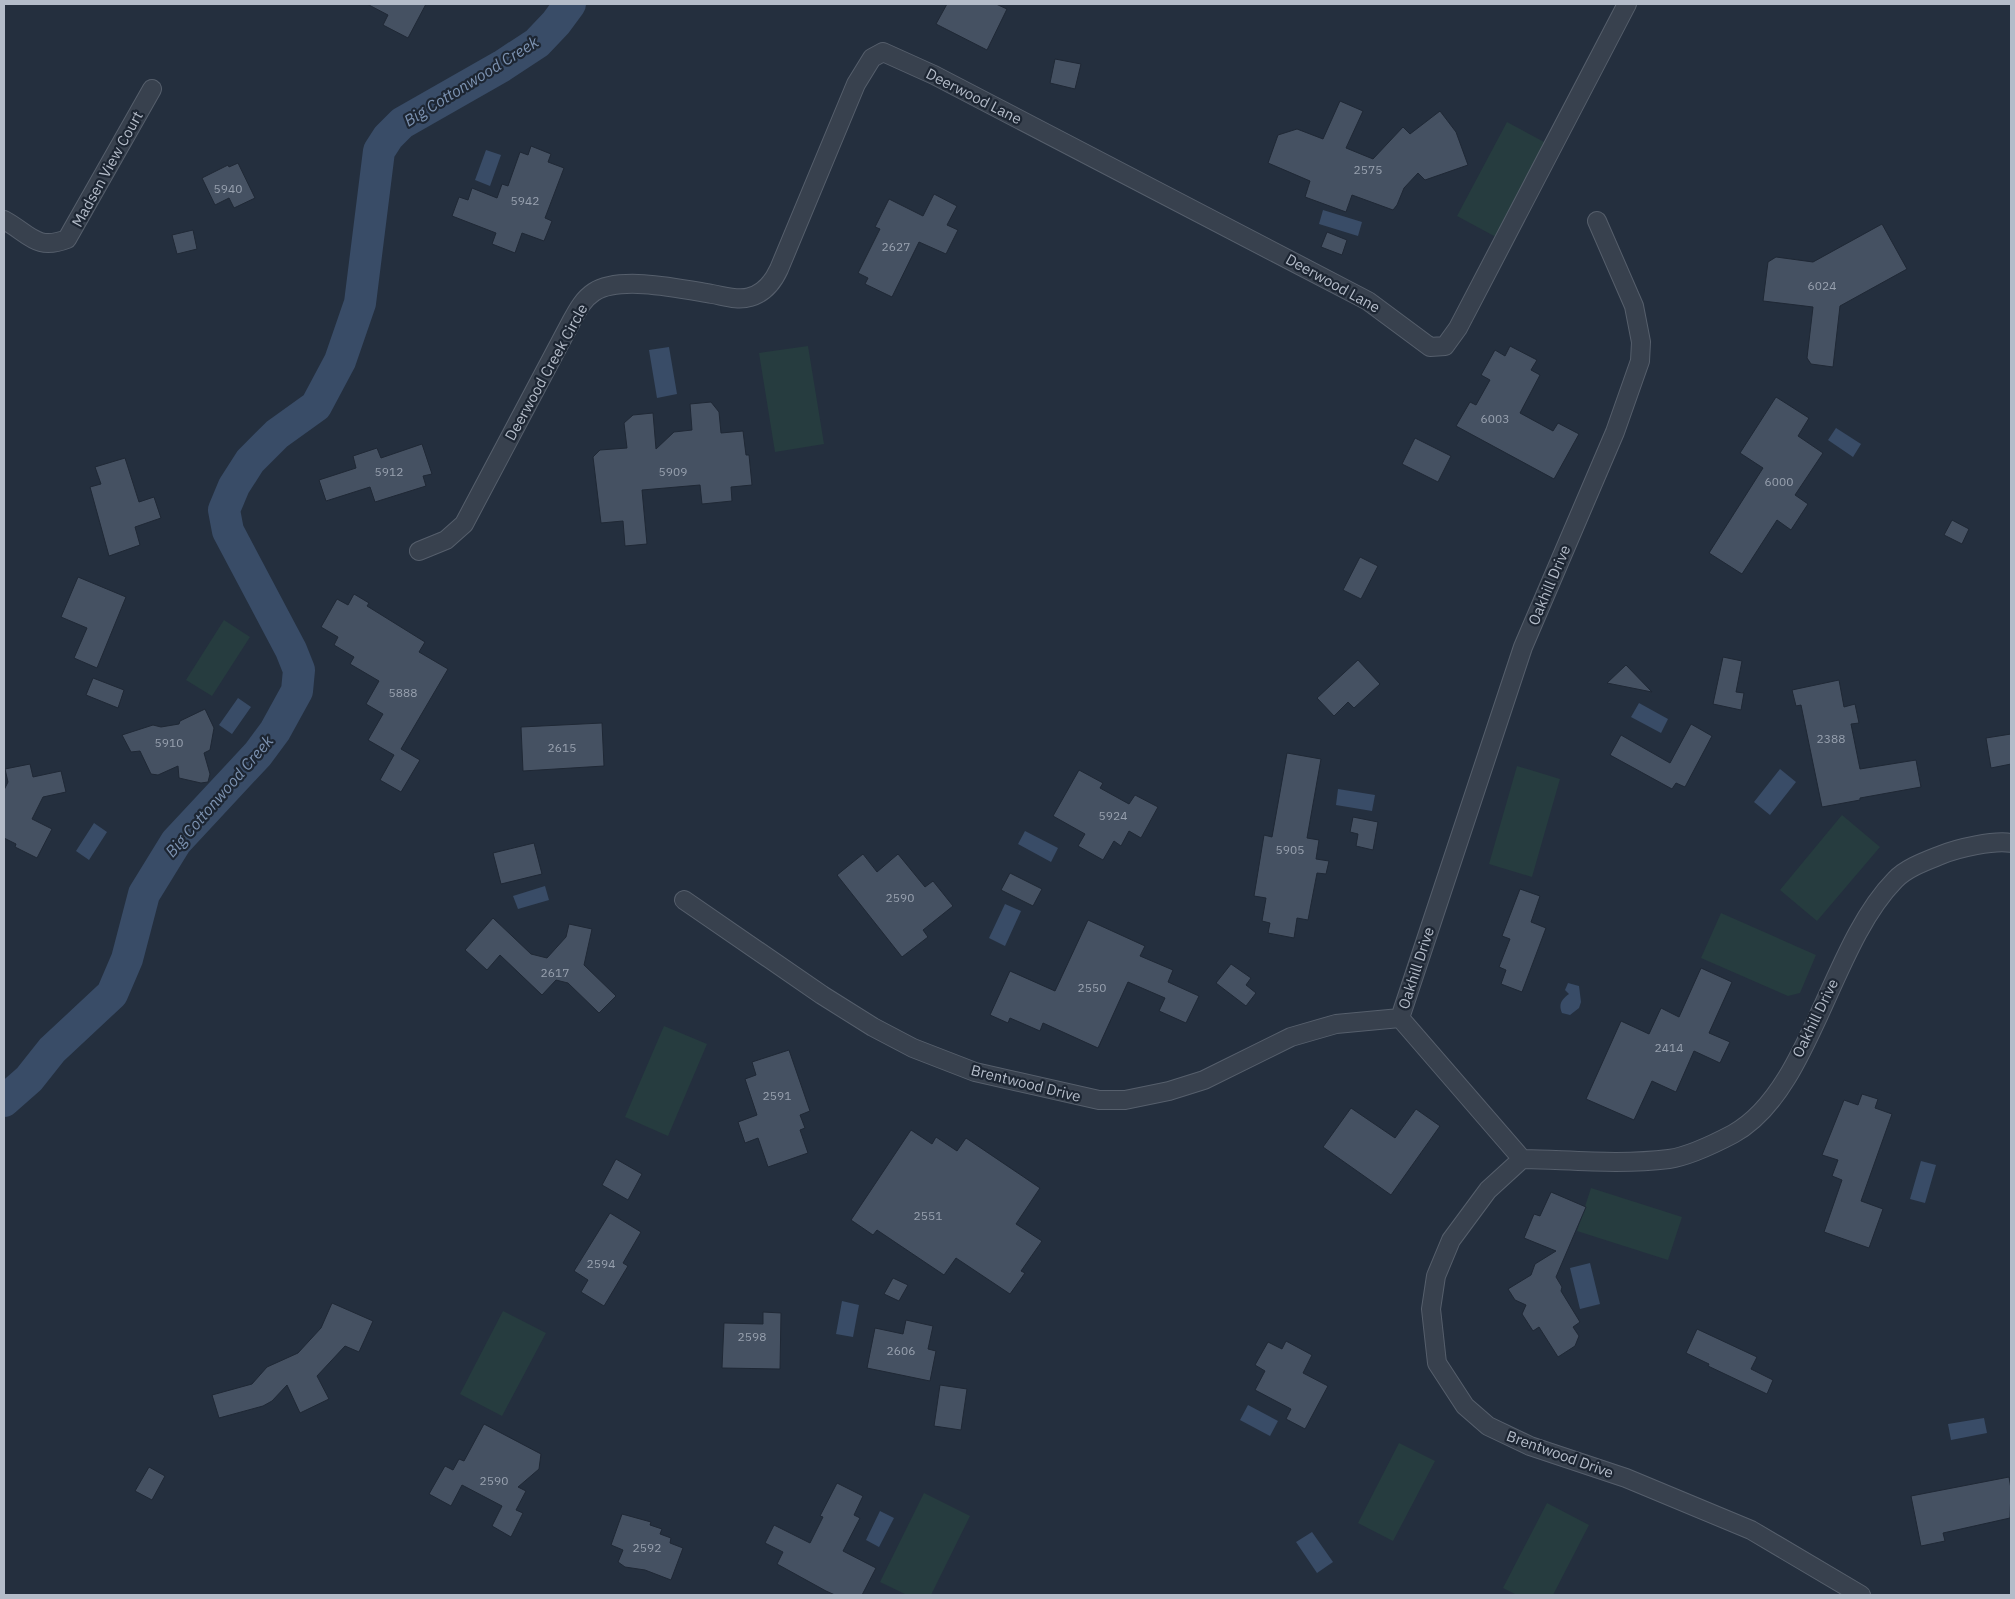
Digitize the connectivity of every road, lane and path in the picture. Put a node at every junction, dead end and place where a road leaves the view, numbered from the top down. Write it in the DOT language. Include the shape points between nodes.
graph roads {
  1 [pos="1627,4"];
  2 [pos="872,58"];
  3 [pos="152,89"];
  4 [pos="4,220"];
  5 [pos="1598,221"];
  6 [pos="419,551"];
  7 [pos="2011,843"];
  8 [pos="684,900"];
  9 [pos="1400,1018"];
  10 [pos="1522,1159"];
  11 [pos="1861,1595"];
  1 -- 2 [label="street, Deerwood Lane" via="1458,328 1445,346 1430,347 1368,301 934,75 883,52"];
  2 -- 6 [label="street, Deerwood Creek Circle" via="856,84 779,269 768,287 749,298 625,284 595,291 583,302 571,322 464,524 446,540"];
  3 -- 4 [label="street, Madsen View Court" via="67,239 46,245 32,240"];
  5 -- 9 [label="street, Oakhill Drive" via="1634,306 1641,342 1640,361 1615,432 1523,647"];
  7 -- 10 [label="street, Oakhill Drive" via="1955,849 1896,878 1867,915 1778,1090 1754,1119 1733,1134 1671,1158 1620,1162"];
  8 -- 9 [label="street, Brentwood Drive" via="822,995 913,1048 975,1072 1099,1100 1125,1100 1195,1082 1291,1037 1336,1024"];
  9 -- 10 [label="street, Oakhill Drive"];
  10 -- 11 [label="street, Brentwood Drive" via="1477,1204 1451,1240 1436,1276 1431,1309 1437,1363 1465,1406 1488,1426 1530,1446 1626,1478 1751,1530"];
}
